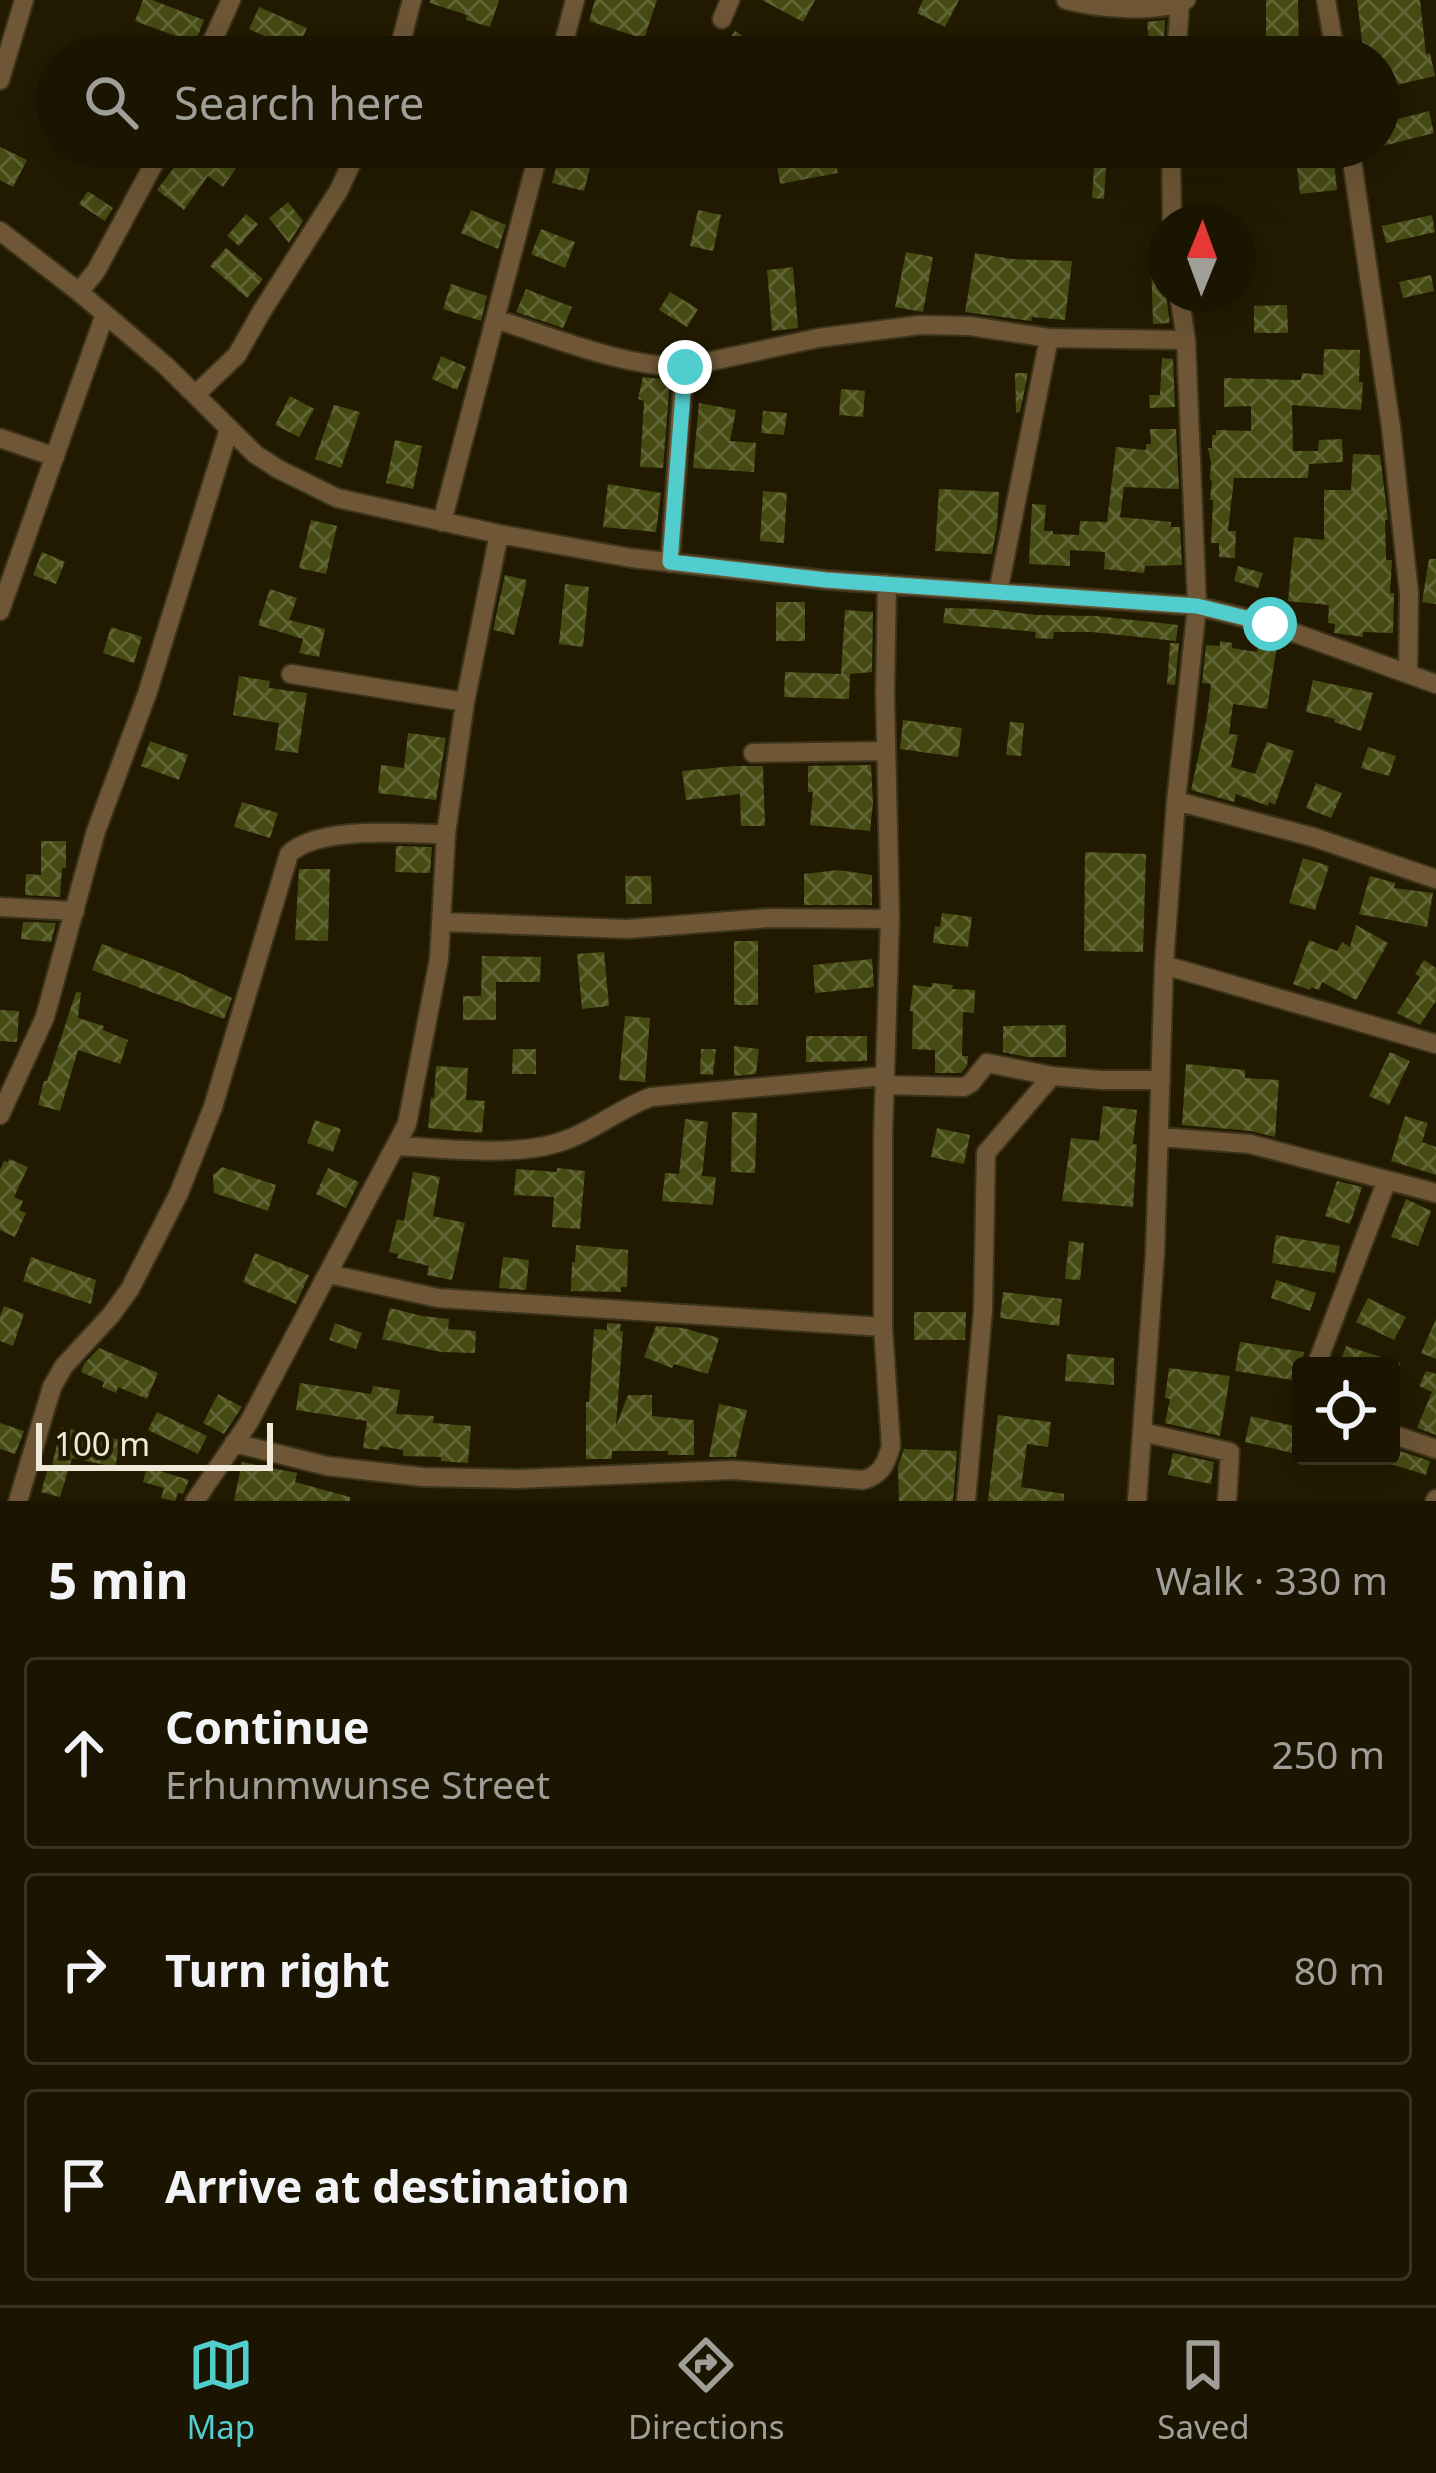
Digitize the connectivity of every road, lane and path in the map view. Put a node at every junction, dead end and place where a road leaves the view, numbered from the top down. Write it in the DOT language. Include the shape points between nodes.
graph roads {
  1 [pos="24,0"];
  2 [pos="231,0"];
  3 [pos="412,0"];
  4 [pos="575,0"];
  5 [pos="730,0"];
  6 [pos="1066,0"];
  7 [pos="1326,0"];
  8 [pos="1183,2"];
  9 [pos="722,19"];
  10 [pos="215,36"];
  11 [pos="403,36"];
  12 [pos="566,36"];
  13 [pos="1179,36"];
  14 [pos="1332,36"];
  15 [pos="0,80"];
  16 [pos="152,168"];
  17 [pos="349,168"];
  18 [pos="535,168"];
  19 [pos="1172,168"];
  20 [pos="1353,168"];
  21 [pos="1172,204"];
  22 [pos="0,231"];
  23 [pos="79,292"];
  24 [pos="1182,312"];
  25 [pos="105,314"];
  26 [pos="495,319"];
  27 [pos="1049,338"];
  28 [pos="1186,340"];
  29 [pos="685,367"];
  30 [pos="195,395"];
  31 [pos="230,429"];
  32 [pos="0,439"];
  33 [pos="56,457"];
  34 [pos="442,522"];
  35 [pos="499,534"];
  36 [pos="670,562"];
  37 [pos="887,584"];
  38 [pos="998,592"];
  39 [pos="1197,606"];
  40 [pos="0,611"];
  41 [pos="291,674"];
  42 [pos="1408,674"];
  43 [pos="1436,684"];
  44 [pos="465,702"];
  45 [pos="886,751"];
  46 [pos="753,753"];
  47 [pos="1176,801"];
  48 [pos="446,834"];
  49 [pos="1436,879"];
  50 [pos="0,908"];
  51 [pos="75,911"];
  52 [pos="890,919"];
  53 [pos="443,922"];
  54 [pos="1164,965"];
  55 [pos="1436,1044"];
  56 [pos="1052,1076"];
  57 [pos="884,1080"];
  58 [pos="1161,1080"];
  59 [pos="0,1115"];
  60 [pos="1160,1137"];
  61 [pos="396,1146"];
  62 [pos="1387,1180"];
  63 [pos="1436,1193"];
  64 [pos="329,1274"];
  65 [pos="883,1327"];
  66 [pos="1319,1357"];
  67 [pos="1142,1432"];
  68 [pos="1400,1437"];
  69 [pos="234,1443"];
  70 [pos="1436,1449"];
  71 [pos="18,1501"];
  72 [pos="195,1501"];
  73 [pos="966,1501"];
  74 [pos="1138,1501"];
  75 [pos="1227,1501"];
  1 -- 15 [label="street"];
  2 -- 10 [label="street"];
  3 -- 11 [label="street"];
  4 -- 12 [label="street"];
  5 -- 9 [label="street"];
  6 -- 8 [label="street" via="1143,8"];
  7 -- 14 [label="street"];
  8 -- 13 [label="street"];
  16 -- 23 [label="street"];
  17 -- 30 [label="street" via="237,356"];
  18 -- 26 [label="street"];
  19 -- 21 [label="street"];
  20 -- 42 [label="street" via="1391,427 1409,593"];
  22 -- 23 [label="street"];
  23 -- 25 [label="street"];
  24 -- 28 [label="street"];
  25 -- 30 [label="street"];
  25 -- 33 [label="street"];
  26 -- 29 [label="street" via="640,363"];
  26 -- 34 [label="street"];
  27 -- 28 [label="street"];
  27 -- 29 [label="street" via="920,325"];
  27 -- 38 [label="street"];
  28 -- 39 [label="street"];
  29 -- 36 [label="street"];
  30 -- 31 [label="street"];
  31 -- 34 [label="street" via="278,470 337,498"];
  31 -- 51 [label="street"];
  32 -- 33 [label="street"];
  33 -- 40 [label="street"];
  34 -- 35 [label="street"];
  35 -- 36 [label="street"];
  35 -- 44 [label="street"];
  36 -- 37 [label="street"];
  37 -- 38 [label="street"];
  37 -- 45 [label="street"];
  38 -- 39 [label="street"];
  39 -- 42 [label="street"];
  39 -- 47 [label="street"];
  41 -- 44 [label="street"];
  42 -- 43 [label="street"];
  44 -- 48 [label="street"];
  45 -- 46 [label="street"];
  45 -- 52 [label="street"];
  47 -- 49 [label="street"];
  47 -- 54 [label="street"];
  48 -- 53 [label="street"];
  48 -- 71 [label="street" via="321,838 289,854 213,1107 178,1193 130,1288 52,1387"];
  50 -- 51 [label="street"];
  51 -- 59 [label="street" via="45,1017"];
  52 -- 53 [label="street" via="627,928"];
  52 -- 57 [label="street"];
  53 -- 61 [label="street" via="415,1090"];
  54 -- 55 [label="street"];
  54 -- 58 [label="street"];
  56 -- 57 [label="street" via="987,1063 964,1087"];
  56 -- 58 [label="street"];
  56 -- 73 [label="street" via="986,1154"];
  57 -- 61 [label="street" via="651,1097 551,1145"];
  57 -- 65 [label="street"];
  58 -- 60 [label="street"];
  60 -- 62 [label="street" via="1250,1144"];
  60 -- 67 [label="street"];
  61 -- 64 [label="street"];
  62 -- 63 [label="street"];
  62 -- 66 [label="street"];
  64 -- 65 [label="street" via="438,1298"];
  64 -- 69 [label="street"];
  65 -- 69 [label="street" via="891,1446 879,1472 863,1480 733,1470 423,1477 327,1466"];
  67 -- 74 [label="street"];
  67 -- 75 [label="street" via="1230,1452"];
  68 -- 70 [label="street"];
  69 -- 72 [label="street"];
}
